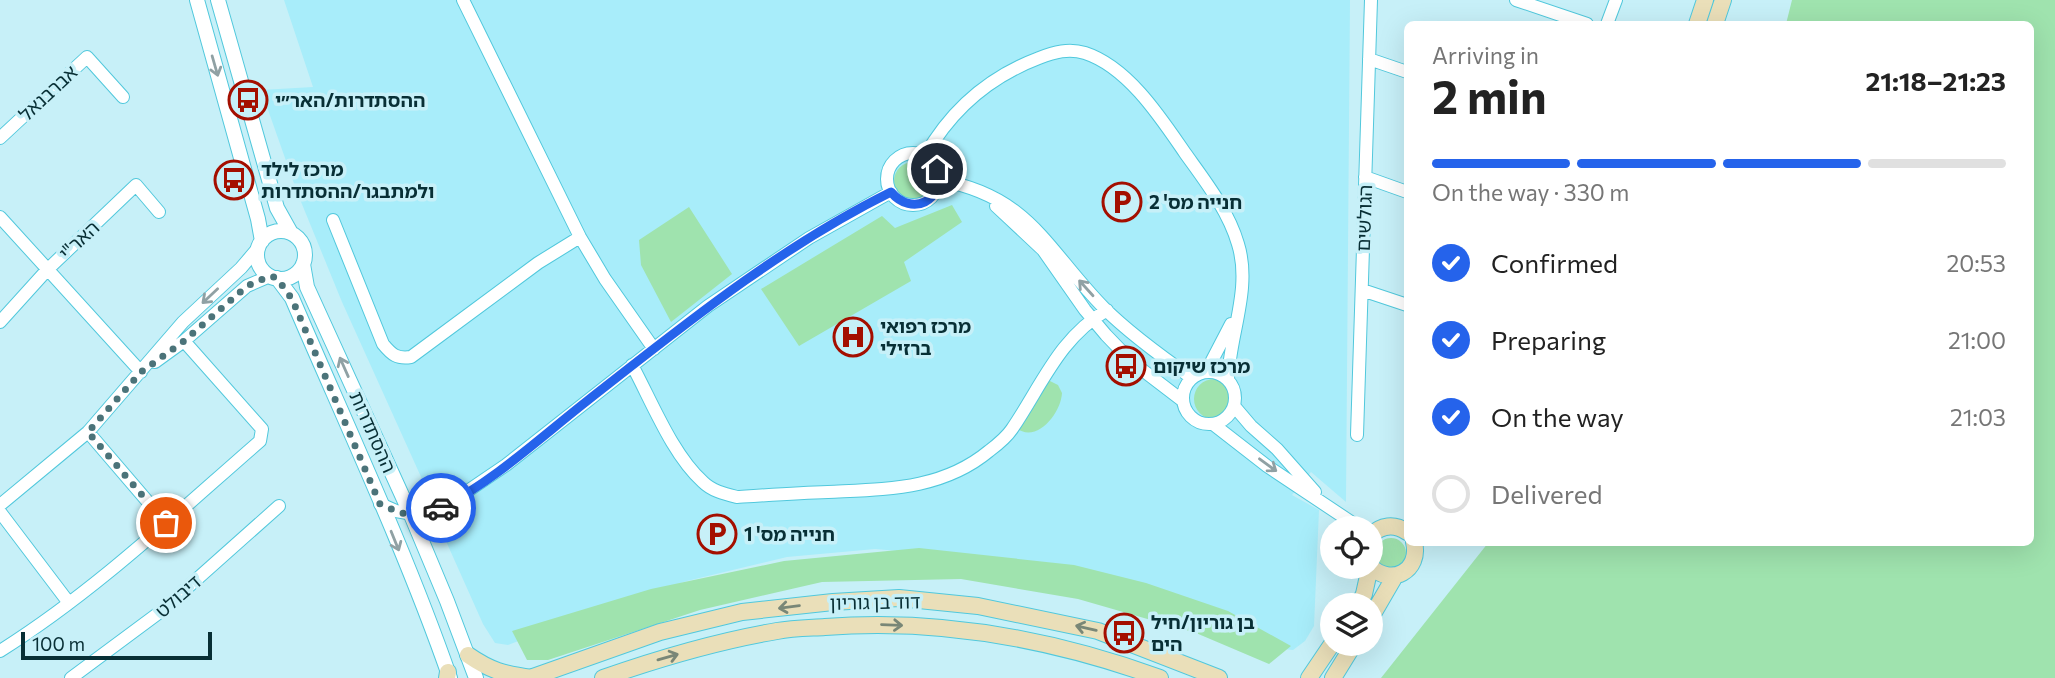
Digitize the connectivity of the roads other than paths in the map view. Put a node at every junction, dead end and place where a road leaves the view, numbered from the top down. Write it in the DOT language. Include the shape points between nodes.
graph roads {
  1 [pos="197,0"];
  2 [pos="218,0"];
  3 [pos="463,0"];
  4 [pos="1371,0"];
  5 [pos="1517,0"];
  6 [pos="1616,0"];
  7 [pos="1705,0"];
  8 [pos="1723,0"];
  9 [pos="1578,21"];
  10 [pos="1608,21"];
  11 [pos="1698,21"];
  12 [pos="1716,21"];
  13 [pos="1369,59"];
  14 [pos="1404,71"];
  15 [pos="123,97"];
  16 [pos="0,138"];
  17 [pos="925,156"];
  18 [pos="1366,177"];
  19 [pos="939,180"];
  20 [pos="970,187"];
  21 [pos="1404,191"];
  22 [pos="891,192"];
  23 [pos="159,212"];
  24 [pos="0,218"];
  25 [pos="332,220"];
  26 [pos="291,233"];
  27 [pos="580,237"];
  28 [pos="260,245"];
  29 [pos="303,264"];
  30 [pos="47,270"];
  31 [pos="274,277"];
  32 [pos="1362,290"];
  33 [pos="1242,302"];
  34 [pos="1404,304"];
  35 [pos="1107,310"];
  36 [pos="1092,320"];
  37 [pos="0,322"];
  38 [pos="184,341"];
  39 [pos="654,349"];
  40 [pos="632,365"];
  41 [pos="141,372"];
  42 [pos="1206,372"];
  43 [pos="1192,378"];
  44 [pos="1228,380"];
  45 [pos="1183,401"];
  46 [pos="1234,406"];
  47 [pos="1213,424"];
  48 [pos="88,432"];
  49 [pos="1357,435"];
  50 [pos="1324,503"];
  51 [pos="380,504"];
  52 [pos="0,505"];
  53 [pos="279,506"];
  54 [pos="0,512"];
  55 [pos="411,515"];
  56 [pos="1343,516"];
  57 [pos="166,523"];
  58 [pos="1404,527"];
  59 [pos="1383,528"];
  60 [pos="1416,546"];
  61 [pos="1383,575"];
  62 [pos="1395,576"];
  63 [pos="1383,597"];
  64 [pos="69,603"];
  65 [pos="0,651"];
  66 [pos="468,655"];
  67 [pos="1324,656"];
  68 [pos="1347,656"];
  69 [pos="1350,656"];
  70 [pos="448,676"];
  71 [pos="71,678"];
  72 [pos="476,678"];
  73 [pos="531,678"];
  74 [pos="603,678"];
  75 [pos="1160,678"];
  76 [pos="1219,678"];
  77 [pos="1309,678"];
  78 [pos="1333,678"];
  79 [pos="1345,678"];
  1 -- 28 [label="street, one-way" via="258,219"];
  2 -- 26 [label="street" via="277,208"];
  3 -- 27 [label="street"];
  4 -- 13 [label="street, הגולשים"];
  5 -- 9 [label="street"];
  6 -- 10 [label="street"];
  7 -- 11 [label="main road"];
  8 -- 12 [label="main road"];
  13 -- 14 [label="street"];
  13 -- 18 [label="street, הגולשים"];
  15 -- 16 [label="street, אברבנאל" via="87,57"];
  17 -- 19 [label="street" via="937,169"];
  17 -- 22 [label="street" via="911,153 893,163 887,177"];
  17 -- 33 [label="street" via="944,125 1002,74 1048,54 1084,52 1103,61 1141,93 1203,180 1239,247"];
  18 -- 21 [label="street"];
  18 -- 32 [label="street, הגולשים"];
  19 -- 20 [label="street"];
  19 -- 22 [label="street" via="933,195 919,204 903,203"];
  35 -- 20 [label="street, one-way" via="1038,230 993,196"];
  20 -- 36 [label="street" via="1031,236"];
  22 -- 39 [label="street" via="787,252"];
  23 -- 30 [label="street, האר\"י" via="136,186"];
  24 -- 30 [label="street"];
  25 -- 27 [label="street" via="383,344 400,359 411,357"];
  26 -- 28 [label="street" via="275,232"];
  26 -- 29 [label="street" via="305,249"];
  27 -- 39 [label="street"];
  28 -- 31 [label="street" via="260,265"];
  28 -- 41 [label="street, one-way" via="183,322"];
  29 -- 31 [label="street" via="295,274"];
  55 -- 29 [label="street, ההסתדרות, one-way" via="307,287"];
  30 -- 37 [label="street, האר\"י"];
  30 -- 41 [label="street"];
  31 -- 38 [label="street" via="247,286"];
  31 -- 51 [label="street, ההסתדרות" via="292,299"];
  32 -- 34 [label="street"];
  32 -- 49 [label="street, הגולשים"];
  33 -- 42 [label="street"];
  33 -- 44 [label="street"];
  35 -- 36 [label="street"];
  35 -- 43 [label="street"];
  36 -- 40 [label="street" via="1062,348 1011,431 992,449 953,474 915,487 737,496 713,490 678,450"];
  36 -- 45 [label="street" via="1132,362"];
  38 -- 41 [label="street"];
  38 -- 57 [label="street" via="262,429 260,441"];
  39 -- 40 [label="street"];
  40 -- 55 [label="street" via="453,501 424,516"];
  41 -- 48 [label="street"];
  42 -- 43 [label="street"];
  42 -- 44 [label="street"];
  43 -- 45 [label="street"];
  44 -- 46 [label="street"];
  45 -- 47 [label="street" via="1190,416"];
  46 -- 47 [label="street" via="1226,418"];
  46 -- 50 [label="street"];
  47 -- 50 [label="street, one-way"];
  48 -- 52 [label="street"];
  48 -- 57 [label="street"];
  50 -- 56 [label="street"];
  51 -- 55 [label="street"];
  51 -- 70 [label="street, ההסתדרות, one-way"];
  53 -- 71 [label="street, דיבולט" via="160,612"];
  54 -- 64 [label="street"];
  55 -- 66 [label="street, ההסתדרות"];
  57 -- 64 [label="street"];
  58 -- 59 [label="main road"];
  60 -- 62 [label="main road" via="1414,562"];
  61 -- 62 [label="main road"];
  62 -- 63 [label="main road"];
  64 -- 65 [label="street"];
  66 -- 72 [label="street, ההסתדרות"];
  66 -- 73 [label="main road" via="505,675"];
  67 -- 77 [label="main road"];
  68 -- 78 [label="main road"];
  69 -- 79 [label="main road"];
  76 -- 73 [label="main road, דוד בן גוריון, one-way" via="1098,631 978,606 900,598 742,612 660,632"];
  74 -- 75 [label="main road, דוד בן גוריון, one-way" via="714,644 780,630 868,624 948,627 1050,644"];
}
